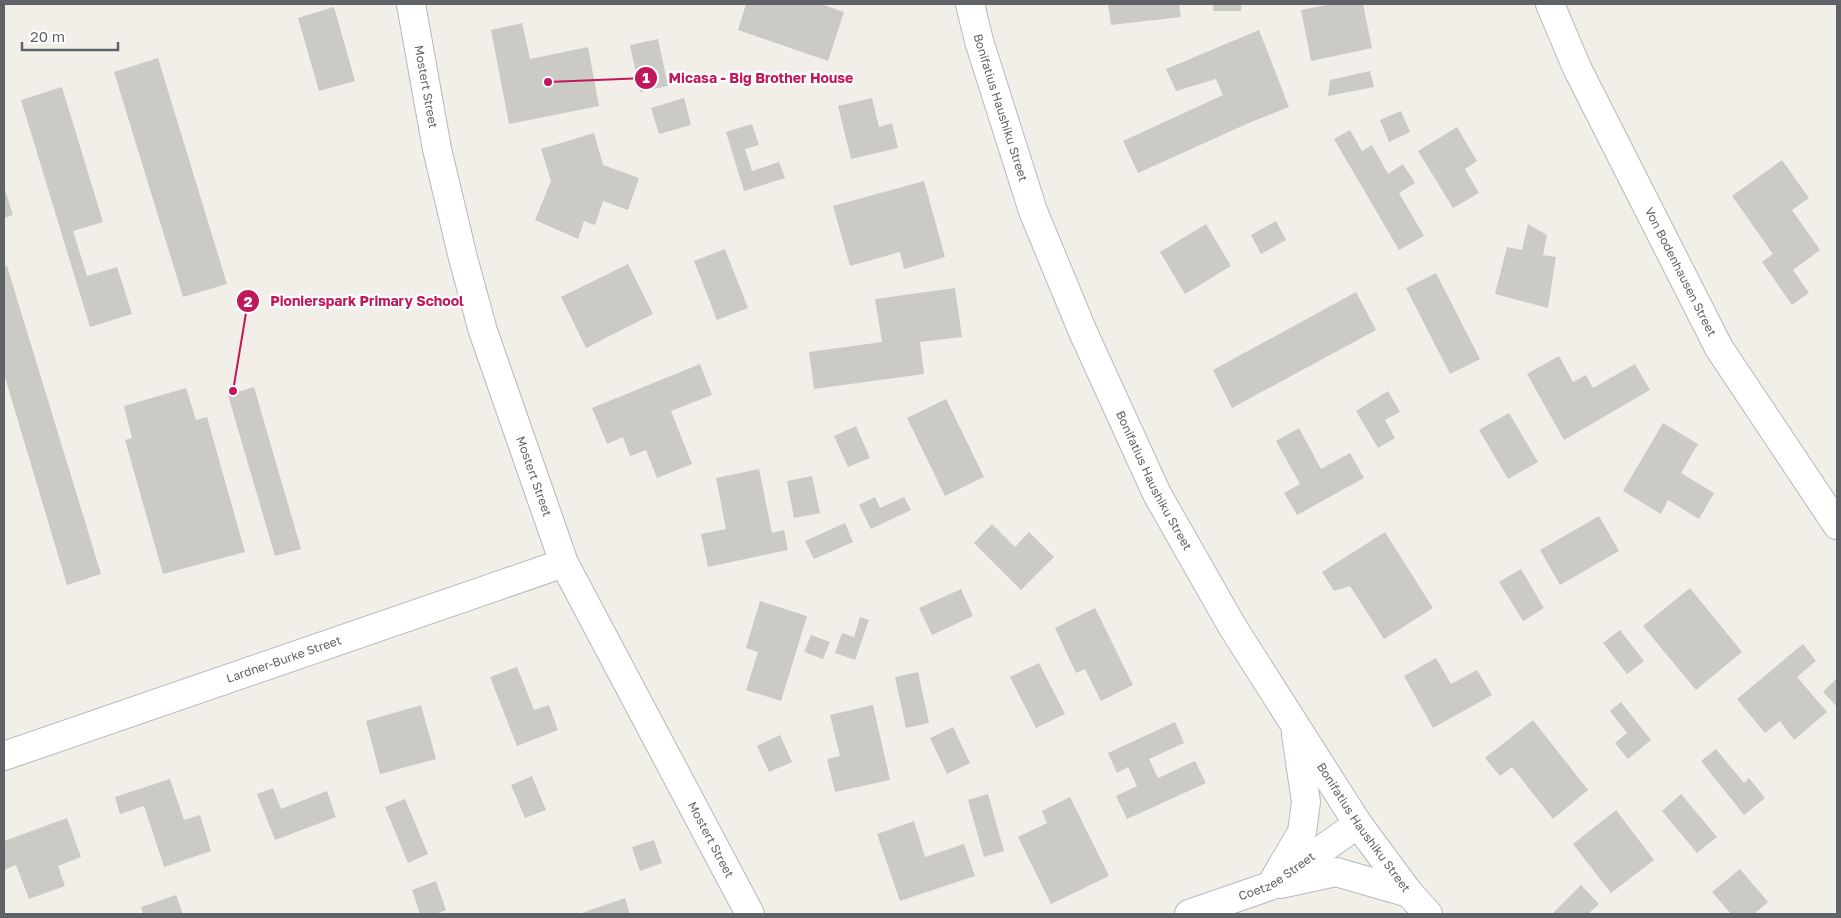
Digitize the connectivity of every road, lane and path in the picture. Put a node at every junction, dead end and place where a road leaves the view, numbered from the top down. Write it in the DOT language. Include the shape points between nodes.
graph roads {
  1 [pos="412,4"];
  2 [pos="970,4"];
  3 [pos="1550,4"];
  4 [pos="1837,525"];
  5 [pos="564,563"];
  6 [pos="1295,727"];
  7 [pos="4,756"];
  8 [pos="1358,824"];
  9 [pos="1270,886"];
  10 [pos="1409,893"];
  11 [pos="750,914"];
  12 [pos="1189,914"];
  13 [pos="1428,914"];
  1 -- 5 [label="street, Mostert Street" via="437,149 463,258 483,331"];
  2 -- 6 [label="street, Bonifatius Haushiku Street" via="1033,211 1083,332 1157,494 1232,626"];
  3 -- 4 [label="street, Von Bodenhausen Street" via="1577,68 1719,348"];
  5 -- 7 [label="street, Lardner-Burke Street"];
  5 -- 11 [label="street, Mostert Street"];
  6 -- 8 [label="street, Bonifatius Haushiku Street"];
  6 -- 9 [label="street" via="1306,802 1302,832"];
  8 -- 9 [label="street, Coetzee Street"];
  8 -- 10 [label="street, Bonifatius Haushiku Street"];
  9 -- 10 [label="street" via="1336,872"];
  9 -- 12 [label="street, Coetzee Street"];
  10 -- 13 [label="street, Bonifatius Haushiku Street"];
}
